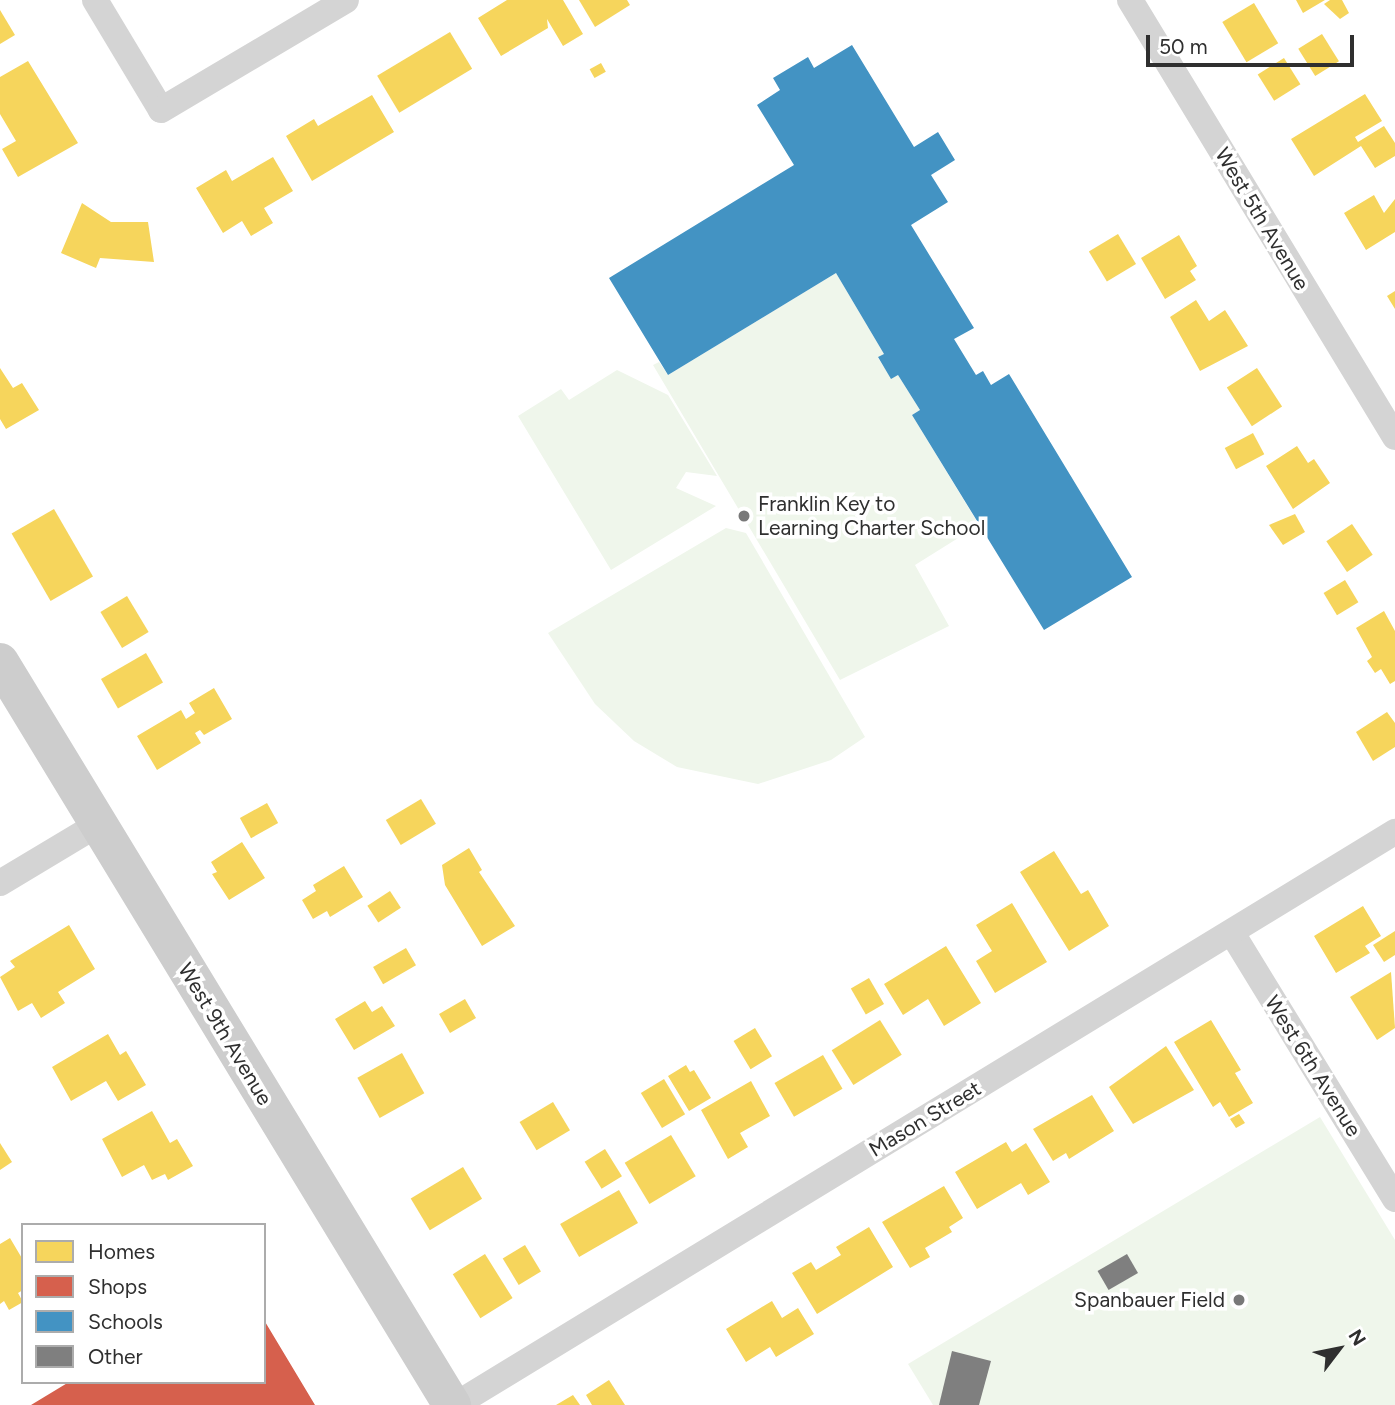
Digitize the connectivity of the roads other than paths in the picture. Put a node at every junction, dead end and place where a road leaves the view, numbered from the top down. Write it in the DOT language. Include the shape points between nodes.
graph roads {
  1 [pos="95,0"];
  2 [pos="346,0"];
  3 [pos="1130,0"];
  4 [pos="1395,437"];
  5 [pos="0,662"];
  6 [pos="98,824"];
  7 [pos="1395,832"];
  8 [pos="0,883"];
  9 [pos="1231,933"];
  10 [pos="1395,1199"];
  11 [pos="453,1405"];
  1 -- 2 [label="street" via="161,110"];
  3 -- 4 [label="street, West 5th Avenue"];
  5 -- 6 [label="main road, West 9th Avenue"];
  6 -- 8 [label="street"];
  6 -- 11 [label="main road, West 9th Avenue"];
  7 -- 9 [label="street, Mason Street"];
  9 -- 10 [label="street, West 6th Avenue"];
  9 -- 11 [label="street, Mason Street"];
}
